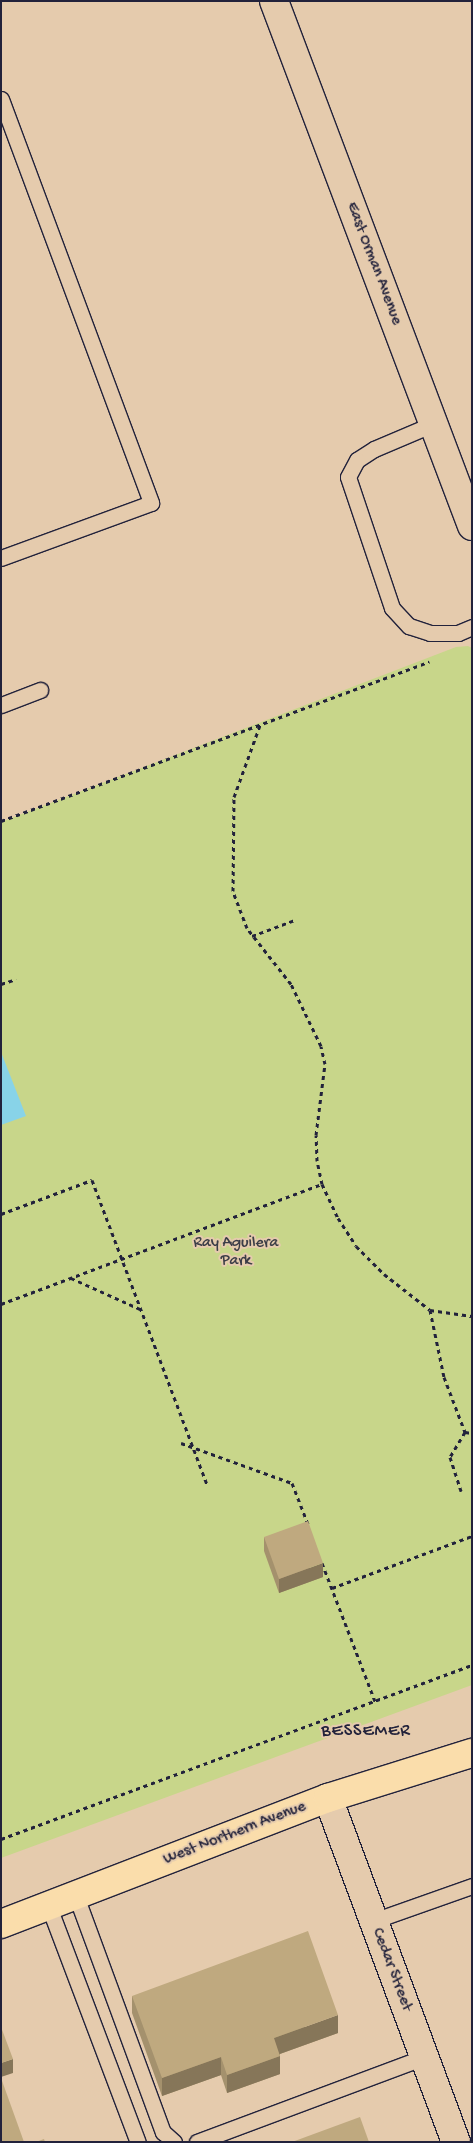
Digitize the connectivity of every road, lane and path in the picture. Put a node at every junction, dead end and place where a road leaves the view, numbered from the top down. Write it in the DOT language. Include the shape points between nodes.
graph roads {
  1 [pos="274,1"];
  2 [pos="1,100"];
  3 [pos="433,424"];
  4 [pos="472,526"];
  5 [pos="1,558"];
  6 [pos="472,627"];
  7 [pos="431,661"];
  8 [pos="40,690"];
  9 [pos="1,705"];
  10 [pos="260,725"];
  11 [pos="1,822"];
  12 [pos="295,920"];
  13 [pos="252,936"];
  14 [pos="16,979"];
  15 [pos="1,984"];
  16 [pos="322,1184"];
  17 [pos="1,1214"];
  18 [pos="122,1259"];
  19 [pos="71,1278"];
  20 [pos="1,1304"];
  21 [pos="141,1310"];
  22 [pos="430,1310"];
  23 [pos="472,1316"];
  24 [pos="465,1432"];
  25 [pos="472,1433"];
  26 [pos="181,1443"];
  27 [pos="193,1447"];
  28 [pos="207,1485"];
  29 [pos="461,1491"];
  30 [pos="308,1526"];
  31 [pos="472,1536"];
  32 [pos="318,1553"];
  33 [pos="332,1588"];
  34 [pos="472,1664"];
  35 [pos="375,1701"];
  36 [pos="472,1753"];
  37 [pos="328,1798"];
  38 [pos="1,1839"];
  39 [pos="472,1886"];
  40 [pos="76,1896"];
  41 [pos="49,1907"];
  42 [pos="373,1921"];
  43 [pos="1,1924"];
  44 [pos="424,2057"];
  45 [pos="138,2142"];
  46 [pos="174,2142"];
  47 [pos="197,2142"];
  48 [pos="456,2142"];
  1 -- 3 [label="street, East Orman Avenue"];
  2 -- 5 [label="lane" via="151,503"];
  3 -- 4 [label="street, East Orman Avenue"];
  3 -- 6 [label="lane" via="374,449 357,460 348,477 392,608 409,626 430,633 458,633"];
  7 -- 10 [label="path"];
  8 -- 9 [label="lane"];
  10 -- 11 [label="path"];
  10 -- 13 [label="path" via="240,773 232,822 234,891 238,911"];
  12 -- 13 [label="path"];
  13 -- 16 [label="path" via="302,1002 321,1046 325,1064 316,1135"];
  14 -- 15 [label="path"];
  16 -- 18 [label="path"];
  16 -- 22 [label="path" via="356,1246 384,1274"];
  17 -- 18 [label="path" via="92,1180"];
  18 -- 19 [label="path"];
  18 -- 21 [label="path"];
  19 -- 20 [label="path"];
  19 -- 21 [label="path"];
  21 -- 27 [label="path"];
  22 -- 23 [label="path"];
  22 -- 24 [label="path" via="444,1377"];
  24 -- 25 [label="path"];
  24 -- 29 [label="path" via="450,1457"];
  26 -- 27 [label="path"];
  27 -- 28 [label="path"];
  27 -- 30 [label="path" via="292,1483"];
  31 -- 33 [label="path"];
  32 -- 33 [label="path"];
  33 -- 35 [label="path"];
  34 -- 35 [label="path"];
  35 -- 38 [label="path"];
  36 -- 37 [label="main road, West Northern Avenue"];
  37 -- 40 [label="main road, West Northern Avenue"];
  37 -- 42 [label="street, Cedar Street"];
  39 -- 42 [label="lane"];
  40 -- 41 [label="main road, West Northern Avenue"];
  40 -- 46 [label="lane" via="163,2132"];
  41 -- 43 [label="main road, West Northern Avenue"];
  41 -- 45 [label="lane"];
  42 -- 44 [label="street, Cedar Street"];
  44 -- 47 [label="lane"];
  44 -- 48 [label="street, Cedar Street"];
}
